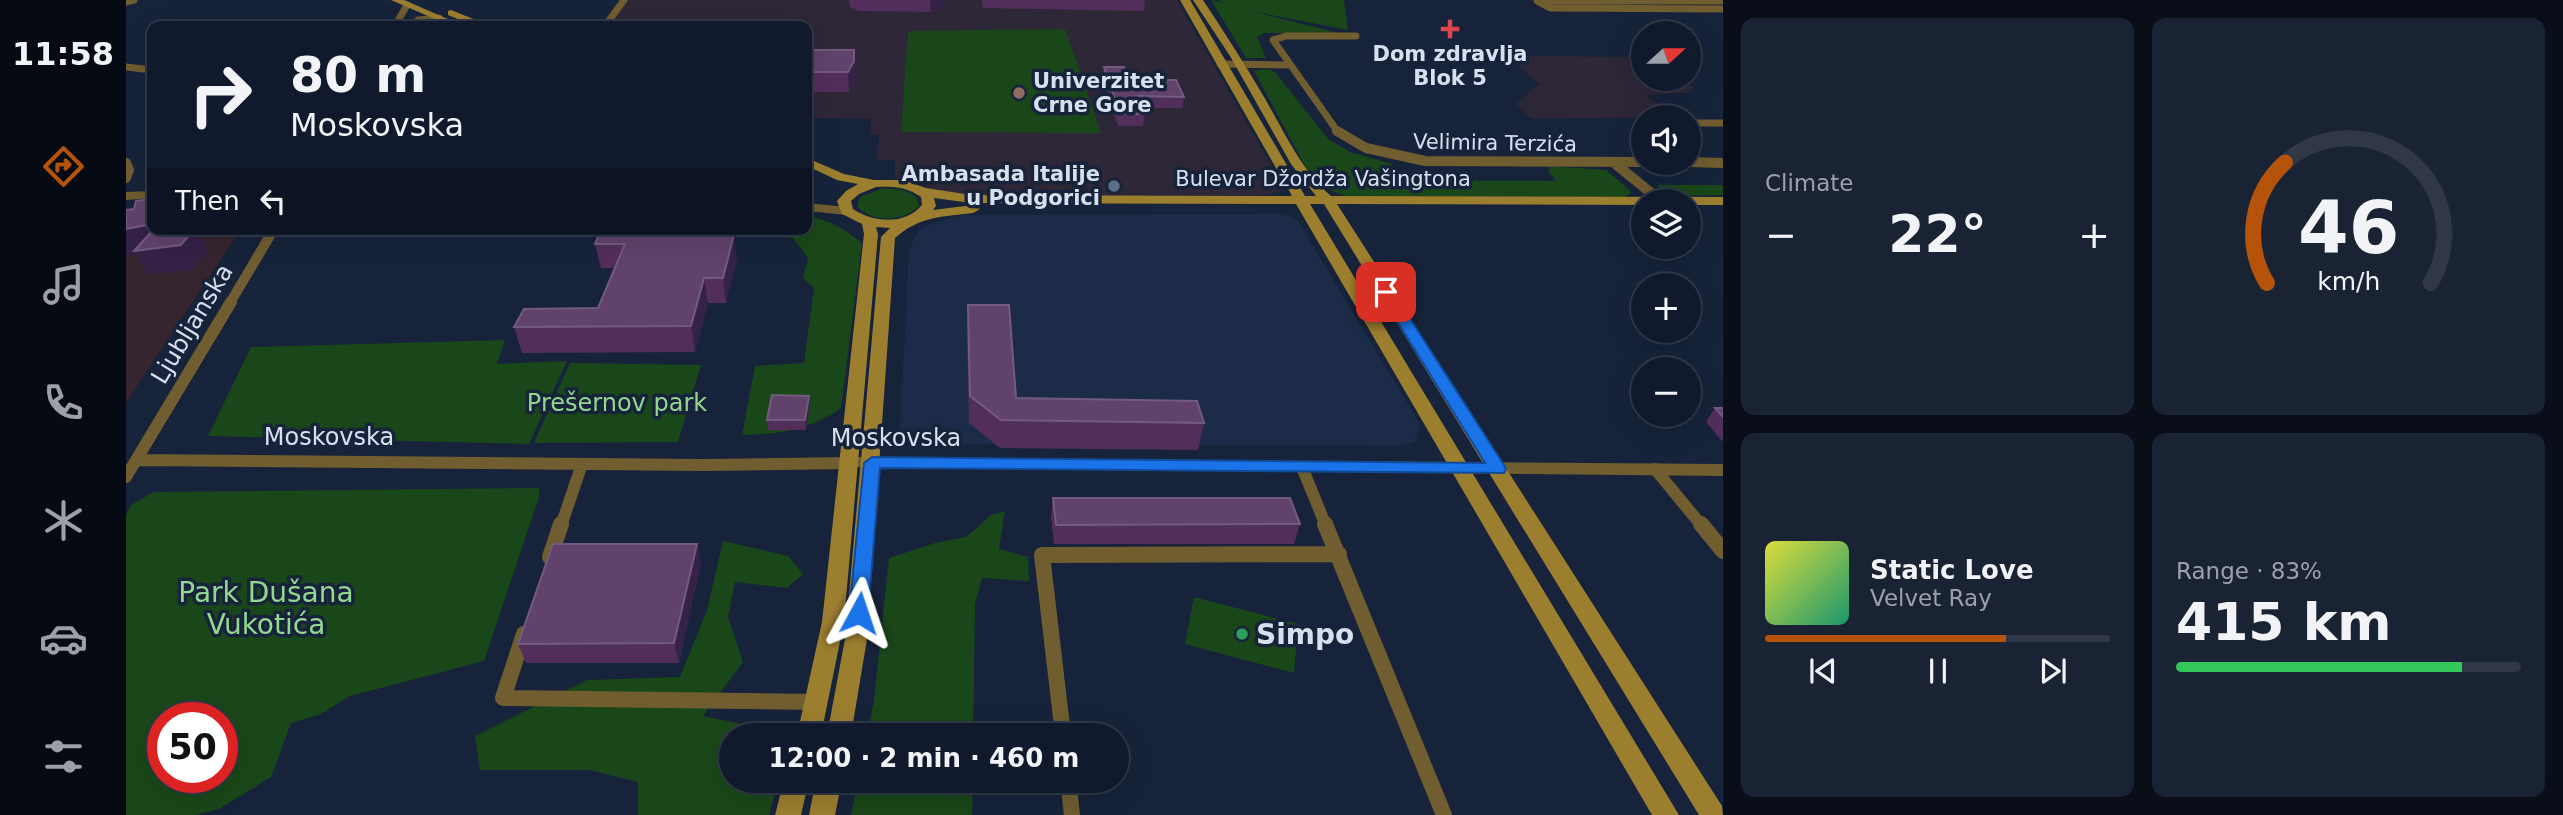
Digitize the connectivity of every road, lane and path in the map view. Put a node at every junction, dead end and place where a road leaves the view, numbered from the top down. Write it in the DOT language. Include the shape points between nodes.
graph roads {
  1 [pos="134,0"];
  2 [pos="396,0"];
  3 [pos="421,0"];
  4 [pos="624,0"];
  5 [pos="1185,0"];
  6 [pos="1199,0"];
  7 [pos="1716,0"];
  8 [pos="1723,1"];
  9 [pos="126,2"];
  10 [pos="407,5"];
  11 [pos="1723,8"];
  12 [pos="439,18"];
  13 [pos="398,21"];
  14 [pos="417,21"];
  15 [pos="446,21"];
  16 [pos="471,21"];
  17 [pos="609,21"];
  18 [pos="1356,36"];
  19 [pos="1220,64"];
  20 [pos="1239,64"];
  21 [pos="1289,65"];
  22 [pos="126,67"];
  23 [pos="147,69"];
  24 [pos="1701,123"];
  25 [pos="1723,123"];
  26 [pos="1613,162"];
  27 [pos="1631,162"];
  28 [pos="1701,162"];
  29 [pos="126,163"];
  30 [pos="1723,163"];
  31 [pos="812,164"];
  32 [pos="126,178"];
  33 [pos="812,178"];
  34 [pos="876,183"];
  35 [pos="1646,189"];
  36 [pos="923,192"];
  37 [pos="147,195"];
  38 [pos="126,196"];
  39 [pos="812,198"];
  40 [pos="847,200"];
  41 [pos="1631,201"];
  42 [pos="1701,201"];
  43 [pos="1723,201"];
  44 [pos="147,203"];
  45 [pos="126,204"];
  46 [pos="1305,204"];
  47 [pos="1330,204"];
  48 [pos="812,206"];
  49 [pos="1631,210"];
  50 [pos="1701,210"];
  51 [pos="1723,210"];
  52 [pos="914,218"];
  53 [pos="867,222"];
  54 [pos="270,235"];
  55 [pos="137,460"];
  56 [pos="848,463"];
  57 [pos="872,463"];
  58 [pos="582,464"];
  59 [pos="1302,467"];
  60 [pos="1462,468"];
  61 [pos="1498,469"];
  62 [pos="1655,469"];
  63 [pos="1723,470"];
  64 [pos="126,477"];
  65 [pos="1722,549"];
  66 [pos="1339,554"];
  67 [pos="545,571"];
  68 [pos="528,622"];
  69 [pos="816,702"];
  70 [pos="811,723"];
  71 [pos="841,723"];
  72 [pos="1062,723"];
  73 [pos="794,793"];
  74 [pos="827,793"];
  75 [pos="1069,793"];
  76 [pos="788,815"];
  77 [pos="822,815"];
  78 [pos="1072,815"];
  79 [pos="1444,815"];
  80 [pos="1666,815"];
  81 [pos="1713,815"];
  1 -- 9 [label="street"];
  2 -- 10 [label="main road"];
  3 -- 16 [label="main road"];
  4 -- 17 [label="street"];
  5 -- 19 [label="main road"];
  6 -- 20 [label="main road"];
  7 -- 8 [label="street"];
  7 -- 11 [label="street"];
  7 -- 11 [label="street" via="1537,2 1550,8"];
  10 -- 12 [label="main road"];
  10 -- 13 [label="street"];
  12 -- 14 [label="street"];
  12 -- 15 [label="main road"];
  18 -- 21 [label="street, Velimira Terzića" via="1276,38 1274,44"];
  19 -- 20 [label="street"];
  19 -- 46 [label="main road"];
  20 -- 21 [label="street"];
  20 -- 47 [label="main road" via="1297,164"];
  21 -- 26 [label="street, Velimira Terzića" via="1338,132 1378,152 1425,161"];
  22 -- 23 [label="street"];
  24 -- 25 [label="street"];
  26 -- 27 [label="street, Velimira Terzića"];
  26 -- 35 [label="street"];
  28 -- 30 [label="street"];
  29 -- 32 [label="street" via="130,170"];
  31 -- 34 [label="main road, Bulevar Džordža Vašingtona"];
  33 -- 40 [label="main road"];
  34 -- 36 [label="main road, Bulevar Džordža Vašingtona" via="906,185"];
  34 -- 40 [label="main road" via="860,187"];
  36 -- 46 [label="main road, Bulevar Džordža Vašingtona" via="971,199"];
  36 -- 52 [label="main road" via="929,201 926,210"];
  37 -- 38 [label="street"];
  39 -- 40 [label="street"];
  40 -- 48 [label="street"];
  40 -- 53 [label="main road"];
  41 -- 47 [label="main road, Bulevar Džordža Vašingtona"];
  42 -- 43 [label="main road, Bulevar Džordža Vašingtona"];
  44 -- 45 [label="street"];
  46 -- 47 [label="main road, Bulevar Džordža Vašingtona"];
  46 -- 52 [label="main road, Bulevar Džordža Vašingtona" via="959,209"];
  46 -- 60 [label="main road"];
  47 -- 49 [label="main road, Bulevar Džordža Vašingtona"];
  47 -- 61 [label="main road"];
  50 -- 51 [label="main road"];
  52 -- 53 [label="main road, Bulevar Džordža Vašingtona"];
  52 -- 57 [label="main road" via="888,237"];
  53 -- 56 [label="main road" via="871,234"];
  54 -- 55 [label="street, Ljubljanska"];
  55 -- 58 [label="street, Moskovska"];
  55 -- 64 [label="street, Ljubljanska"];
  56 -- 57 [label="street, Moskovska"];
  56 -- 58 [label="street, Moskovska"];
  56 -- 69 [label="main road" via="833,622"];
  57 -- 59 [label="street, Moskovska"];
  57 -- 71 [label="main road" via="856,639"];
  58 -- 67 [label="street"];
  59 -- 60 [label="street, Moskovska"];
  59 -- 66 [label="street"];
  60 -- 61 [label="street, Moskovska"];
  60 -- 80 [label="main road"];
  61 -- 62 [label="street, Moskovska"];
  61 -- 81 [label="main road"];
  62 -- 63 [label="street, Moskovska"];
  62 -- 65 [label="street"];
  66 -- 72 [label="street" via="1042,555"];
  66 -- 79 [label="street"];
  68 -- 69 [label="street" via="503,698"];
  69 -- 70 [label="main road"];
  73 -- 76 [label="main road"];
  74 -- 77 [label="main road"];
  75 -- 78 [label="street"];
}
